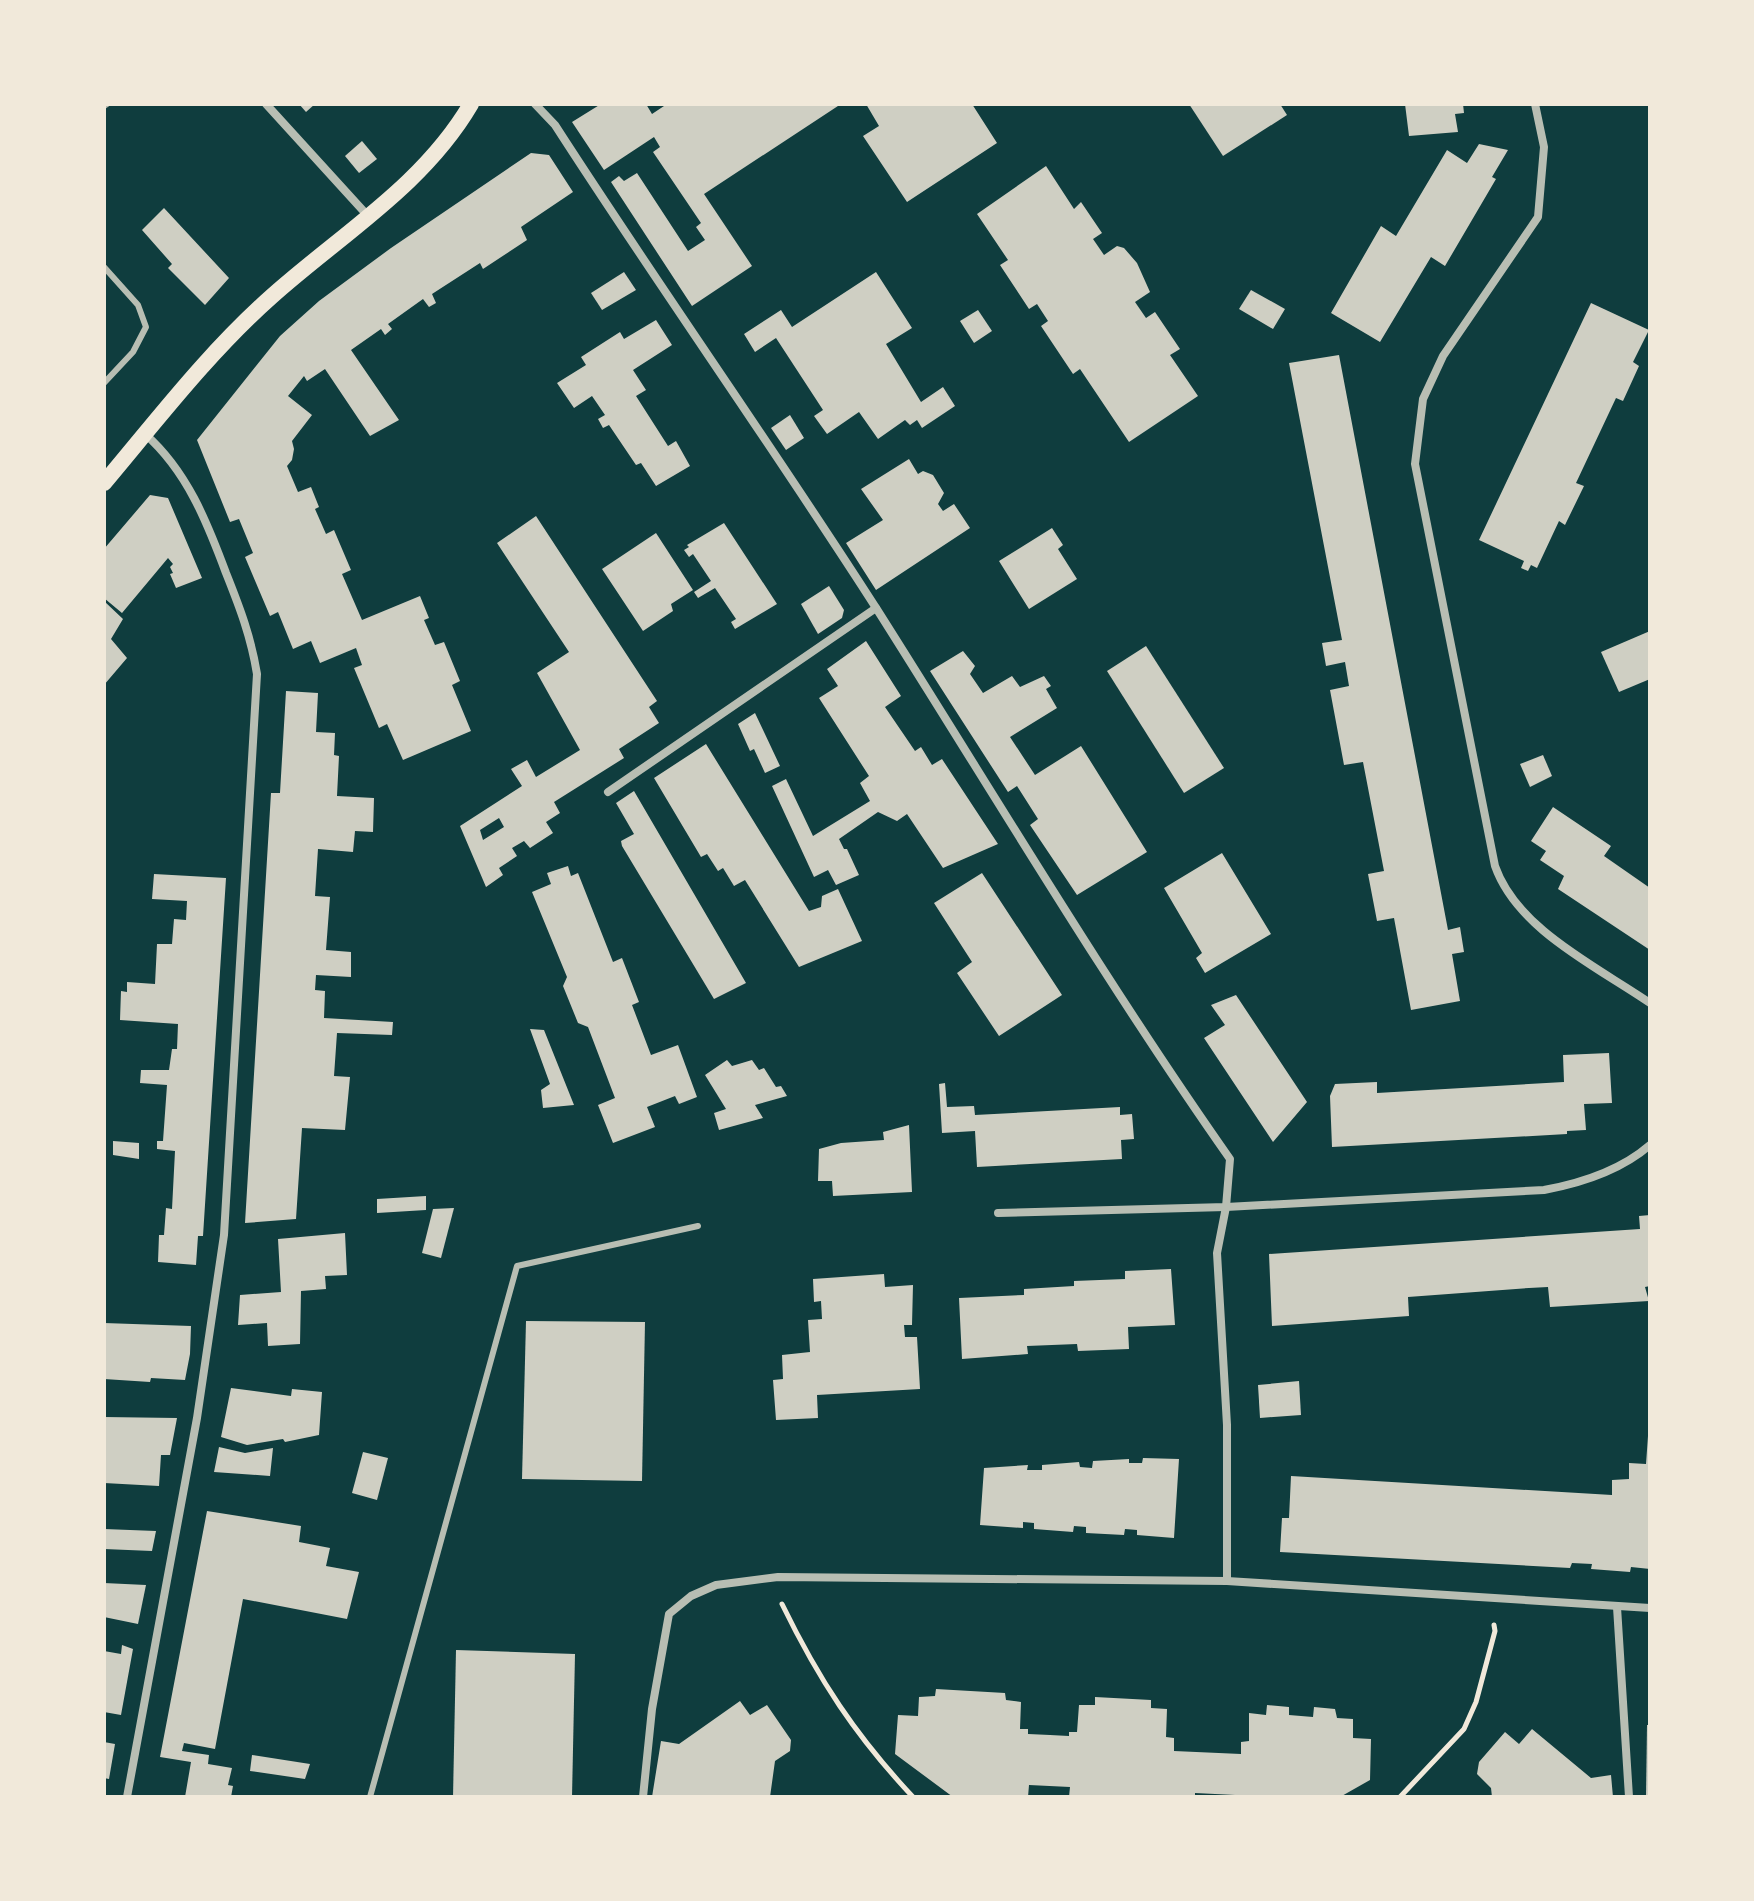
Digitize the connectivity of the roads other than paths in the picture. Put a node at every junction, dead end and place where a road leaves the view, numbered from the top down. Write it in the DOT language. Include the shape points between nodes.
graph roads {
  1 [pos="266,104"];
  2 [pos="535,104"];
  3 [pos="1535,104"];
  4 [pos="470,107"];
  5 [pos="369,217"];
  6 [pos="104,267"];
  7 [pos="104,383"];
  8 [pos="145,434"];
  9 [pos="104,483"];
  10 [pos="876,608"];
  11 [pos="608,792"];
  12 [pos="1650,1003"];
  13 [pos="1650,1145"];
  14 [pos="1226,1207"];
  15 [pos="998,1213"];
  16 [pos="698,1226"];
  17 [pos="1227,1581"];
  18 [pos="1617,1607"];
  19 [pos="1650,1608"];
  20 [pos="127,1797"];
  21 [pos="370,1797"];
  22 [pos="643,1797"];
  23 [pos="1629,1797"];
  1 -- 5 [label="street"];
  2 -- 10 [label="street" via="555,125"];
  3 -- 12 [label="street" via="1544,147 1538,217 1443,356 1423,399 1415,464 1502,885 1537,927"];
  4 -- 5 [label="main road" via="430,162"];
  5 -- 8 [label="main road" via="233,334"];
  6 -- 7 [label="lane" via="138,305 146,327 133,352"];
  8 -- 9 [label="main road"];
  8 -- 20 [label="street" via="162,449 203,510 251,639 257,674 224,1235 197,1418"];
  10 -- 11 [label="street"];
  10 -- 14 [label="street" via="1230,1159"];
  13 -- 14 [label="street" via="1599,1175 1544,1190"];
  14 -- 15 [label="street"];
  14 -- 17 [label="street" via="1217,1253 1227,1425"];
  16 -- 21 [label="lane" via="517,1266"];
  17 -- 18 [label="street"];
  17 -- 22 [label="street" via="773,1577 716,1585 669,1614"];
  18 -- 19 [label="street"];
  18 -- 23 [label="street"];
}
